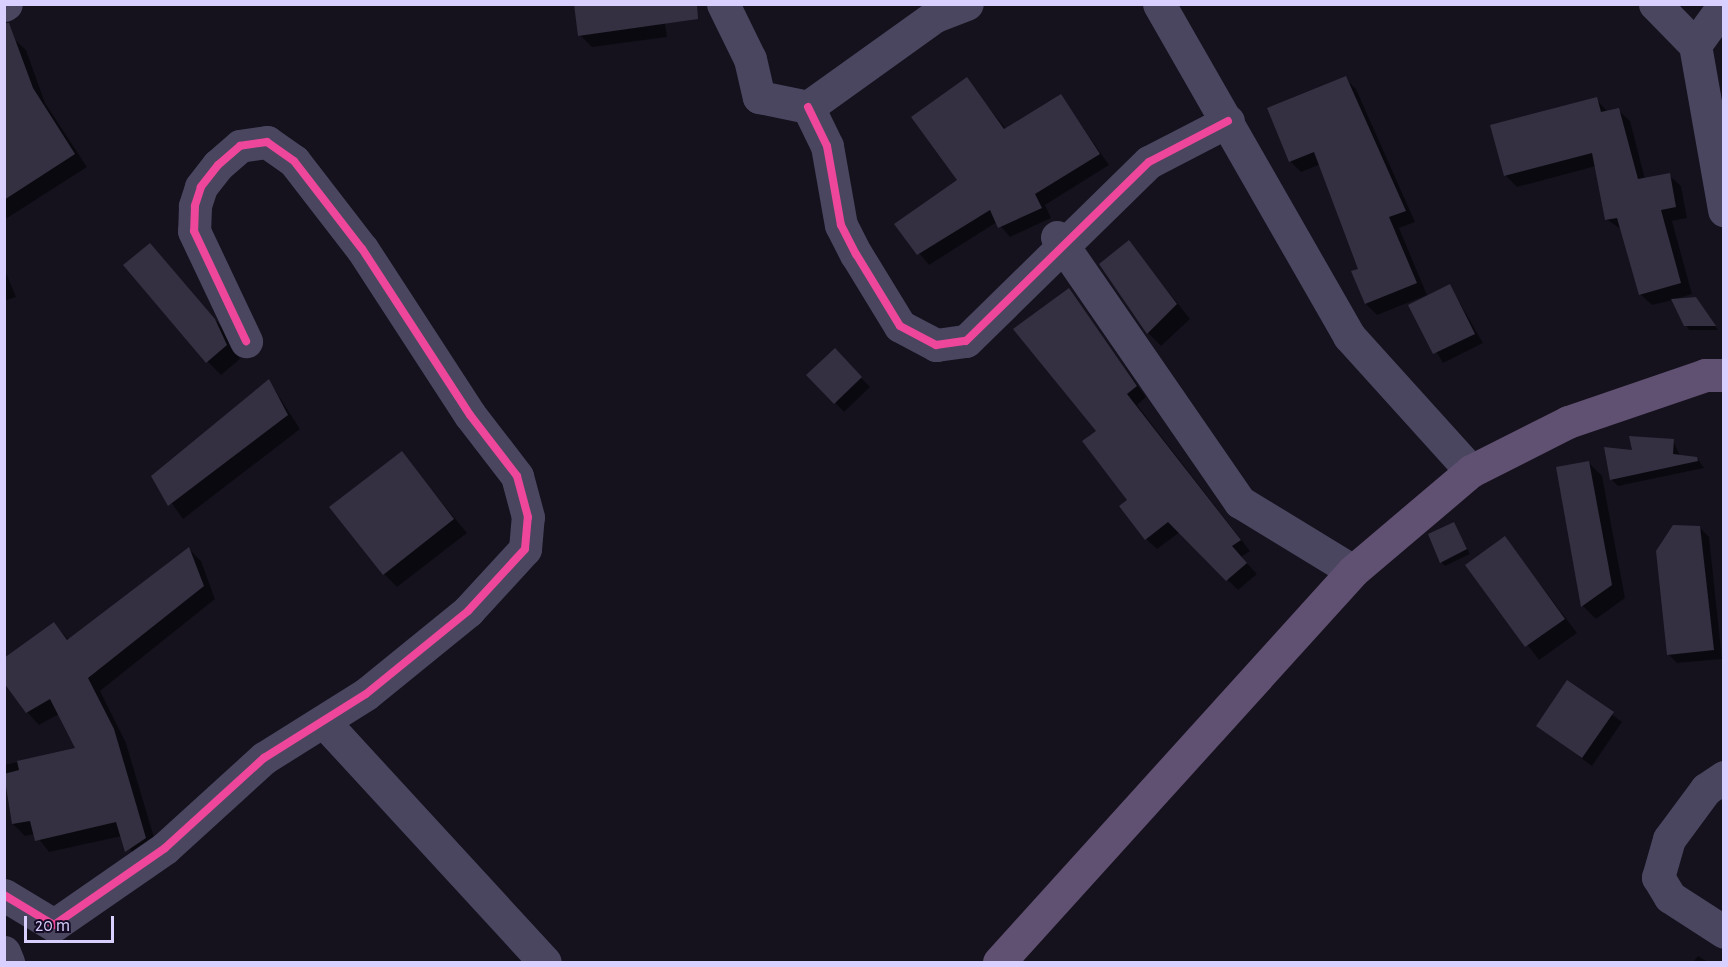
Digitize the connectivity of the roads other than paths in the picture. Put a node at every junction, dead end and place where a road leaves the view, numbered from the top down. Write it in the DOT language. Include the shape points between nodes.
graph roads {
  1 [pos="723,4"];
  2 [pos="967,4"];
  3 [pos="1159,4"];
  4 [pos="1655,4"];
  5 [pos="1724,5"];
  6 [pos="1695,45"];
  7 [pos="808,107"];
  8 [pos="1228,121"];
  9 [pos="1724,210"];
  10 [pos="1060,241"];
  11 [pos="246,341"];
  12 [pos="1724,375"];
  13 [pos="1471,471"];
  14 [pos="1353,571"];
  15 [pos="324,722"];
  16 [pos="1724,777"];
  17 [pos="4,895"];
  18 [pos="1724,932"];
  19 [pos="4,952"];
  20 [pos="8,963"];
  21 [pos="545,963"];
  22 [pos="999,963"];
  1 -- 7 [label="street" via="750,59 759,97"];
  2 -- 7 [label="street" via="935,16"];
  3 -- 8 [label="street"];
  4 -- 6 [label="street"];
  5 -- 6 [label="street"];
  6 -- 9 [label="street"];
  7 -- 10 [label="street" via="827,146 841,225 900,326 936,345 966,341"];
  8 -- 10 [label="street" via="1149,162"];
  8 -- 13 [label="street" via="1349,336"];
  10 -- 14 [label="street" via="1240,502"];
  11 -- 15 [label="street" via="194,231 195,206 201,187 218,165 240,146 267,142 294,161 362,249 470,415 517,476 528,517 525,549 468,611"];
  12 -- 13 [label="main road" via="1705,375 1568,422"];
  13 -- 14 [label="main road"];
  14 -- 22 [label="main road"];
  15 -- 17 [label="street" via="264,758 165,848 54,925"];
  15 -- 21 [label="street"];
  16 -- 18 [label="street" via="1707,789 1669,839 1658,877 1670,897"];
  19 -- 20 [label="street"];
}
